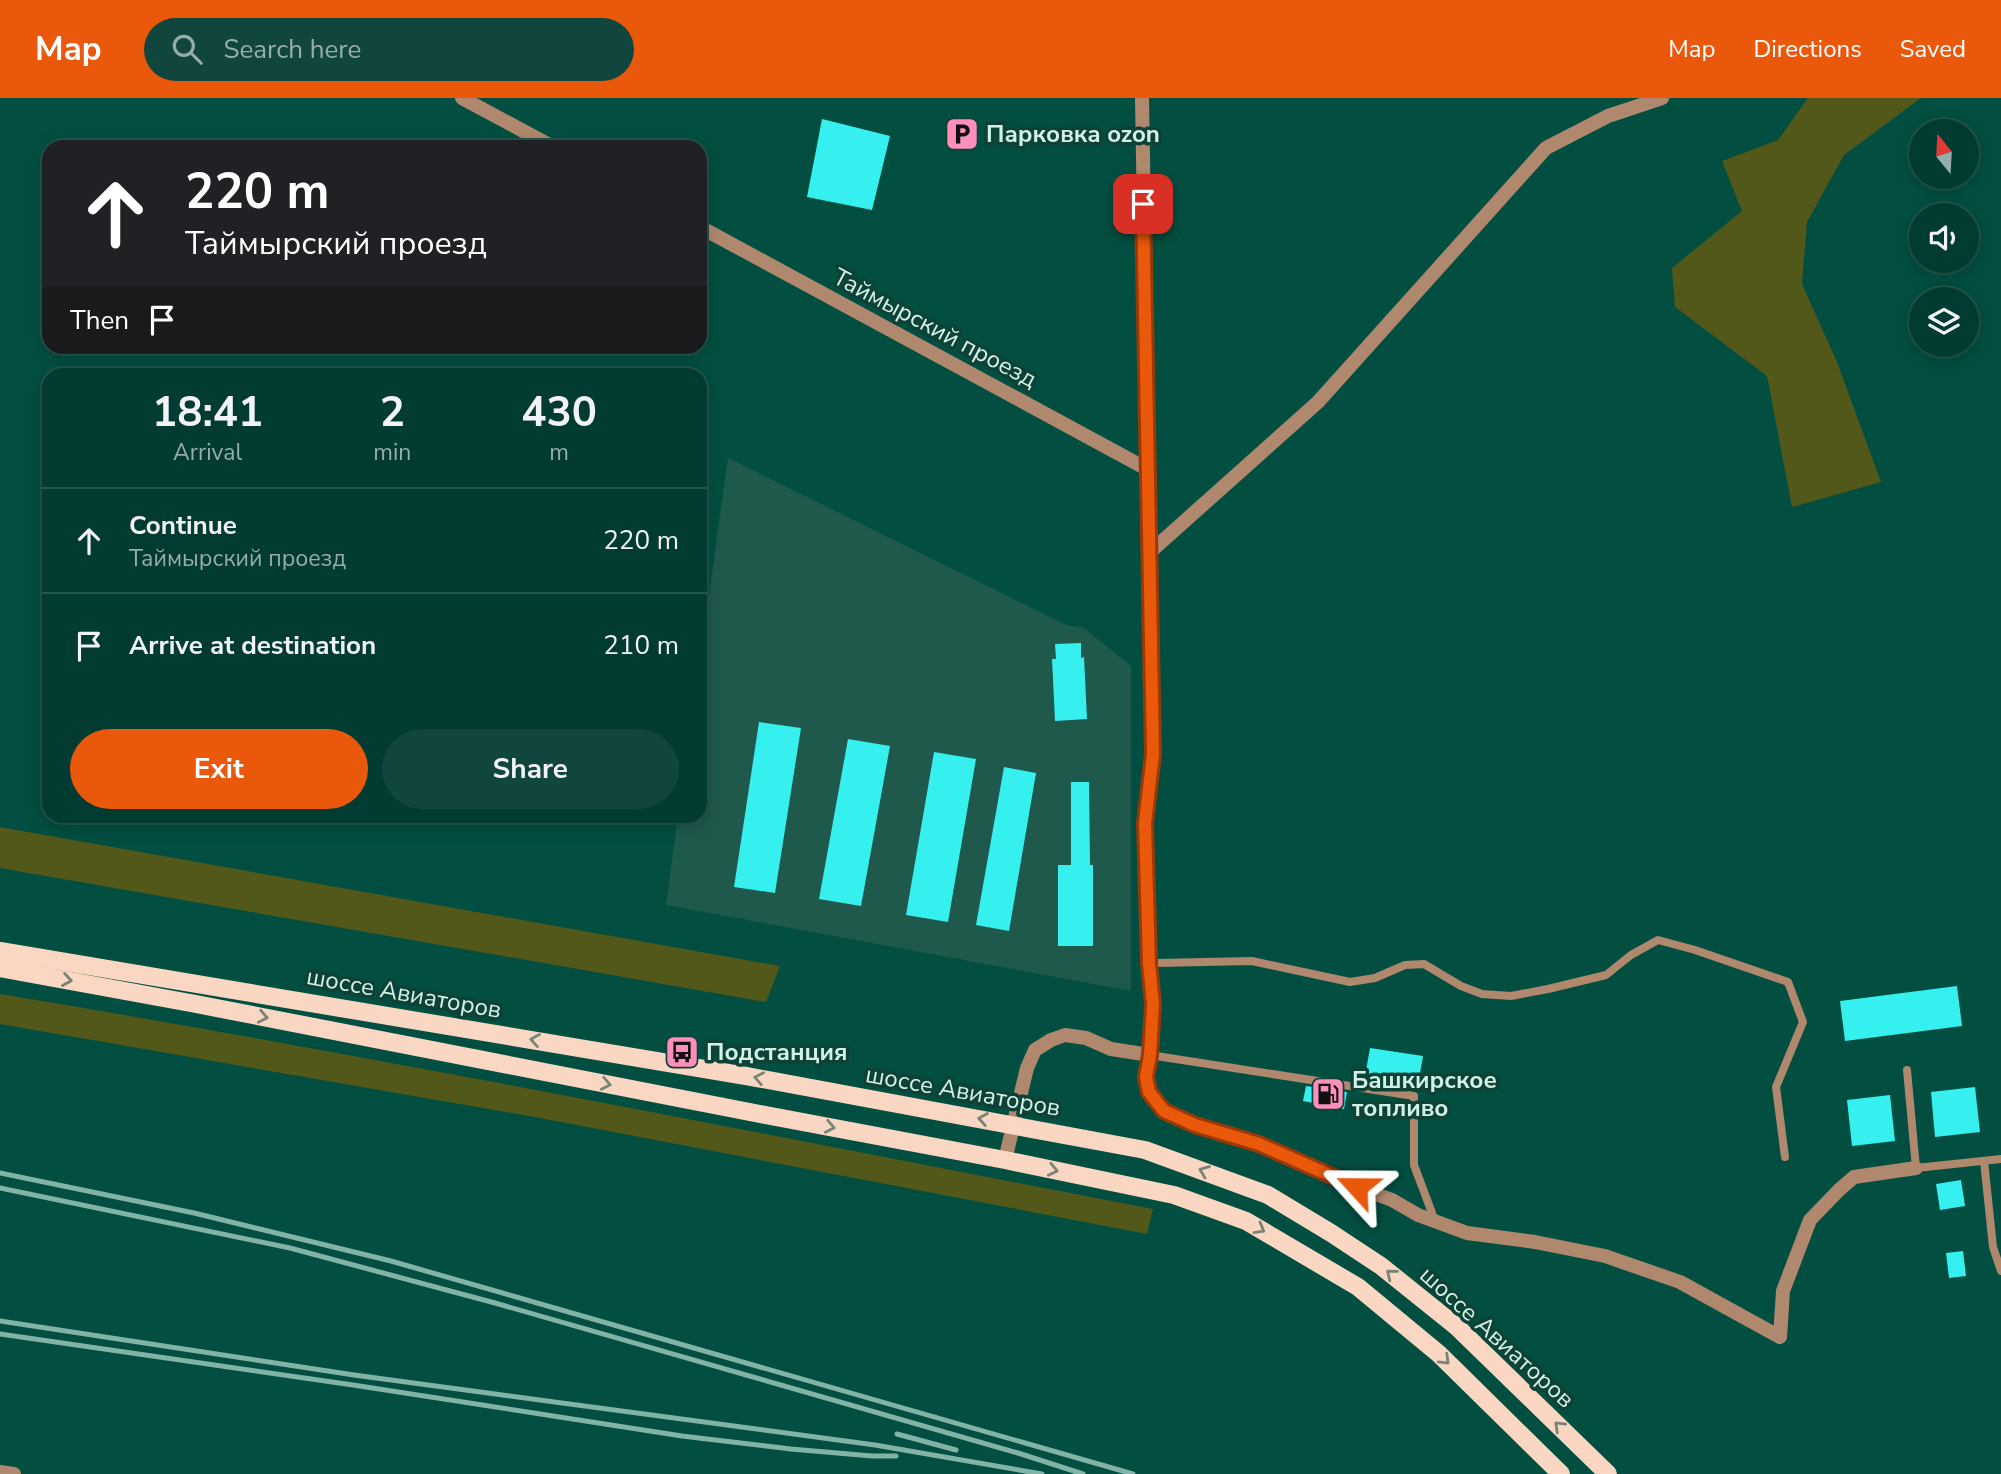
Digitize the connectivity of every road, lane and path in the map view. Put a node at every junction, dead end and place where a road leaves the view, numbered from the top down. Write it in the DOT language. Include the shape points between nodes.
graph roads {
  1 [pos="462,98"];
  2 [pos="1142,98"];
  3 [pos="1662,98"];
  4 [pos="540,140"];
  5 [pos="707,231"];
  6 [pos="1147,469"];
  7 [pos="1149,552"];
  8 [pos="0,951"];
  9 [pos="1157,963"];
  10 [pos="0,968"];
  11 [pos="1150,1055"];
  12 [pos="1907,1070"];
  13 [pos="1013,1125"];
  14 [pos="1785,1157"];
  15 [pos="2001,1159"];
  16 [pos="1005,1160"];
  17 [pos="1984,1161"];
  18 [pos="1916,1168"];
  19 [pos="1435,1221"];
  20 [pos="2001,1271"];
  21 [pos="0,1472"];
  22 [pos="13,1474"];
  23 [pos="1561,1474"];
  24 [pos="1608,1474"];
  1 -- 4 [label="street"];
  2 -- 6 [label="street"];
  3 -- 7 [label="street" via="1608,116 1546,148 1318,402"];
  5 -- 6 [label="street, Таймырский проезд"];
  6 -- 7 [label="street"];
  7 -- 11 [label="street" via="1153,754 1145,823 1153,1004"];
  13 -- 8 [label="main road, шоссе Авиаторов, one-way"];
  9 -- 14 [label="lane" via="1252,961 1350,982 1375,978 1405,965 1424,964 1461,986 1511,996 1606,975 1657,940 1695,950 1788,982 1803,1022 1776,1087"];
  10 -- 16 [label="main road, шоссе Авиаторов, one-way"];
  11 -- 13 [label="street" via="1111,1049 1086,1038 1065,1035 1051,1040 1035,1050"];
  11 -- 19 [label="street" via="1149,1092 1164,1111 1259,1144"];
  11 -- 19 [label="lane" via="1414,1096 1414,1165"];
  12 -- 18 [label="lane"];
  13 -- 16 [label="street"];
  24 -- 13 [label="main road, шоссе Авиаторов, one-way" via="1457,1327 1381,1266 1268,1195 1145,1150"];
  15 -- 17 [label="lane"];
  16 -- 23 [label="main road, шоссе Авиаторов, one-way" via="1174,1195 1246,1221 1358,1287 1439,1354"];
  17 -- 18 [label="lane"];
  17 -- 20 [label="lane" via="1993,1247"];
  18 -- 19 [label="street" via="1854,1177 1810,1220 1783,1291 1780,1337 1680,1282 1617,1261 1535,1242 1466,1233"];
  21 -- 22 [label="street"];
}
